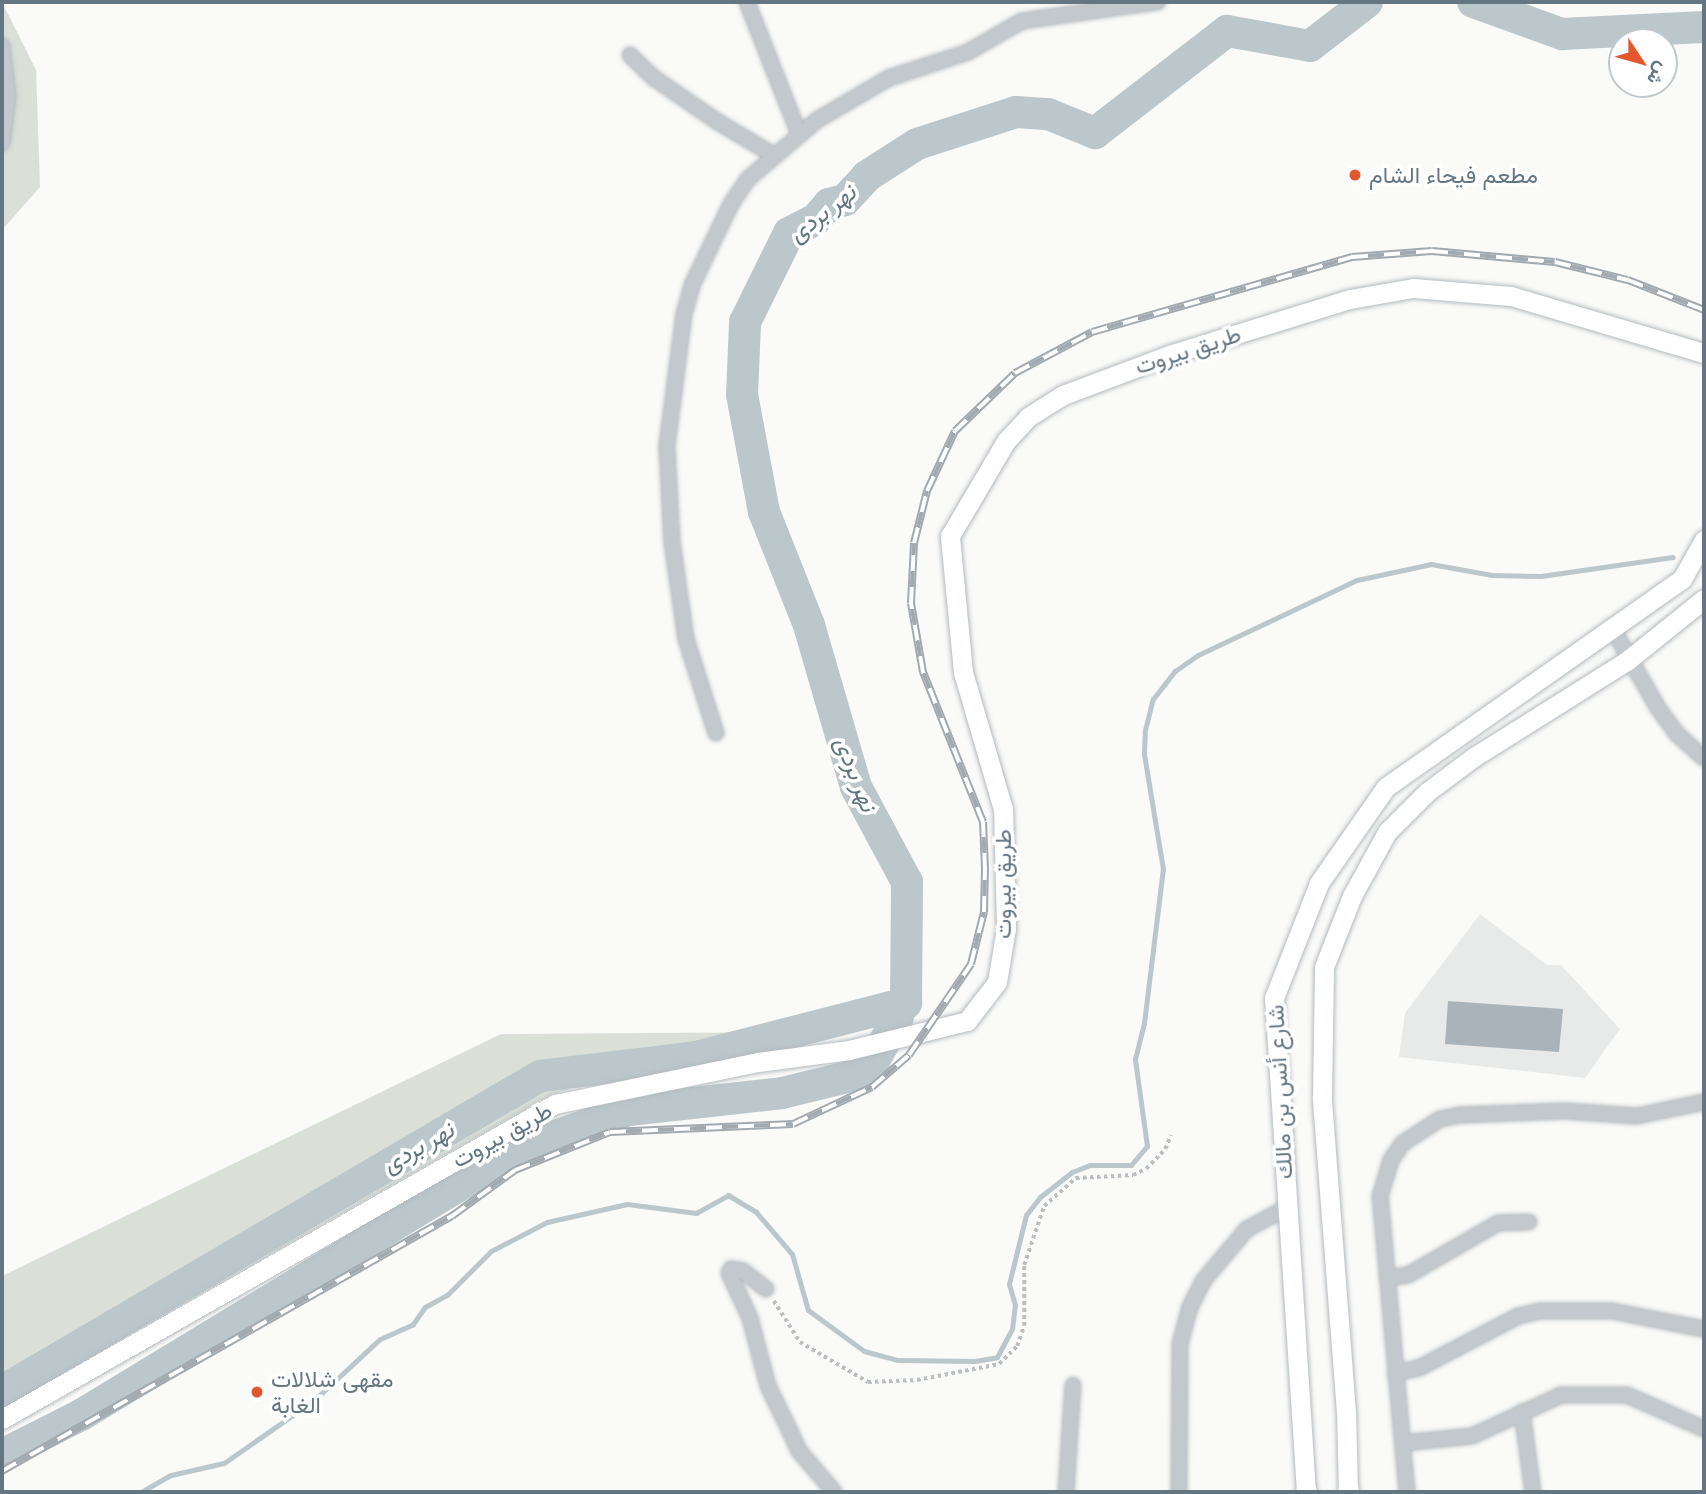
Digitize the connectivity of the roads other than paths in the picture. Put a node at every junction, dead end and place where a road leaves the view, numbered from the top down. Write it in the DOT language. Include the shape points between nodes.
graph roads {
  1 [pos="747,2"];
  2 [pos="1158,2"];
  3 [pos="2,46"];
  4 [pos="630,55"];
  5 [pos="800,134"];
  6 [pos="2,143"];
  7 [pos="775,156"];
  8 [pos="1703,350"];
  9 [pos="1704,541"];
  10 [pos="1704,599"];
  11 [pos="1614,631"];
  12 [pos="1628,660"];
  13 [pos="716,733"];
  14 [pos="1704,758"];
  15 [pos="1704,1102"];
  16 [pos="1286,1208"];
  17 [pos="1529,1222"];
  18 [pos="1387,1278"];
  19 [pos="766,1289"];
  20 [pos="1704,1329"];
  21 [pos="1395,1373"];
  22 [pos="1073,1385"];
  23 [pos="1522,1412"];
  24 [pos="2,1419"];
  25 [pos="1704,1429"];
  26 [pos="1403,1444"];
  27 [pos="834,1492"];
  28 [pos="1066,1492"];
  29 [pos="1179,1492"];
  30 [pos="1306,1492"];
  31 [pos="1348,1492"];
  32 [pos="1408,1492"];
  33 [pos="1533,1492"];
  1 -- 5 [label="street"];
  2 -- 5 [label="street" via="1022,21 968,52 888,79"];
  3 -- 6 [label="street" via="8,96"];
  4 -- 7 [label="street" via="654,78"];
  5 -- 7 [label="street"];
  7 -- 13 [label="street" via="748,179 731,204 693,283 678,344 667,445 671,542 687,639"];
  8 -- 24 [label="street, طريق بيروت" via="1511,296 1413,288 1350,299 1063,395 1028,417 1006,441 950,536 963,672 1003,809 1006,928 997,982 967,1021 849,1050 758,1062 555,1104"];
  9 -- 11 [label="street, شارع أنس بن مالك" via="1682,579"];
  10 -- 12 [label="street, شارع أنس بن مالك"];
  11 -- 12 [label="street"];
  11 -- 16 [label="street, شارع أنس بن مالك" via="1386,787 1319,883 1274,998"];
  12 -- 14 [label="street" via="1677,734"];
  12 -- 31 [label="street, شارع أنس بن مالك" via="1474,757 1427,792 1387,832 1352,896 1324,967 1322,1097"];
  15 -- 18 [label="street" via="1637,1116 1564,1111 1460,1115 1418,1130 1391,1160 1380,1196"];
  16 -- 29 [label="street" via="1247,1229 1226,1251 1190,1307 1181,1344"];
  16 -- 30 [label="street, شارع أنس بن مالك"];
  17 -- 18 [label="street" via="1498,1223 1408,1275"];
  18 -- 21 [label="street"];
  19 -- 27 [label="street" via="743,1271 731,1269 729,1273 750,1318 768,1386 786,1425 799,1451"];
  20 -- 21 [label="street" via="1612,1311 1540,1311 1517,1316 1419,1368"];
  21 -- 26 [label="street"];
  22 -- 28 [label="street"];
  23 -- 25 [label="street" via="1561,1395 1628,1395"];
  23 -- 26 [label="street" via="1472,1436"];
  23 -- 33 [label="street"];
  26 -- 32 [label="street"];
}
